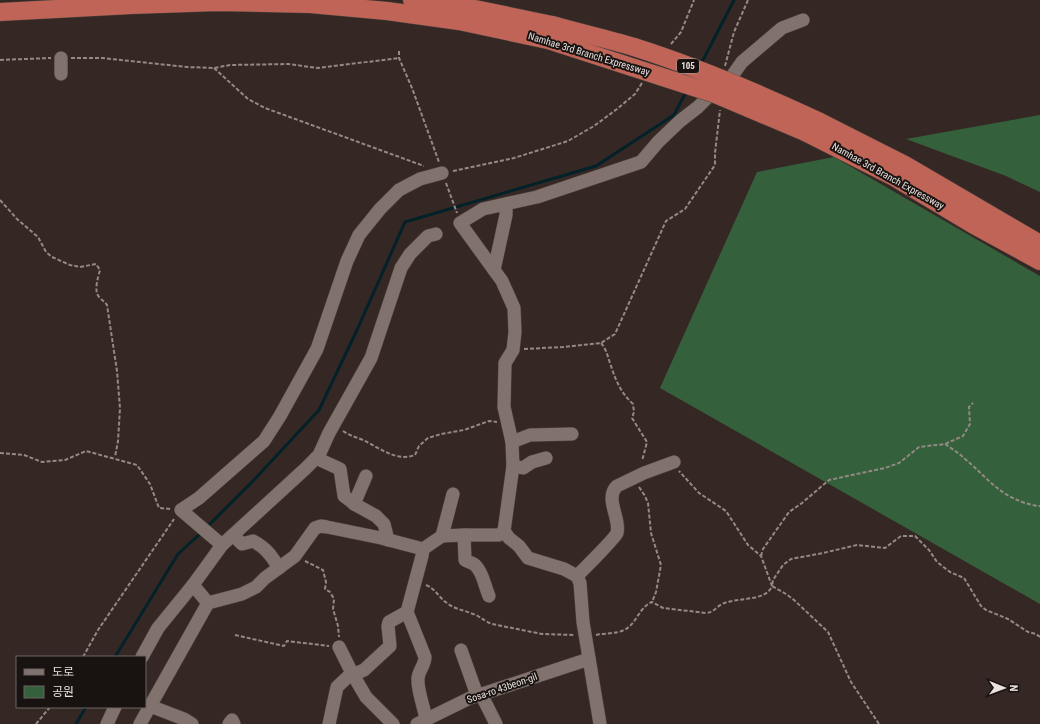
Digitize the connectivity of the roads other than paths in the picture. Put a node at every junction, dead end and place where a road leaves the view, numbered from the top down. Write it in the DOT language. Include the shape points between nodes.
graph roads {
  1 [pos="412,0"];
  2 [pos="0,12"];
  3 [pos="803,20"];
  4 [pos="550,32"];
  5 [pos="61,58"];
  6 [pos="61,74"];
  7 [pos="812,126"];
  8 [pos="444,175"];
  9 [pos="506,204"];
  10 [pos="436,234"];
  11 [pos="1040,244"];
  12 [pos="1040,262"];
  13 [pos="494,270"];
  14 [pos="572,434"];
  15 [pos="512,442"];
  16 [pos="316,458"];
  17 [pos="546,458"];
  18 [pos="674,462"];
  19 [pos="513,466"];
  20 [pos="366,476"];
  21 [pos="453,494"];
  22 [pos="354,504"];
  23 [pos="504,531"];
  24 [pos="233,535"];
  25 [pos="464,535"];
  26 [pos="442,536"];
  27 [pos="388,540"];
  28 [pos="222,545"];
  29 [pos="423,550"];
  30 [pos="279,568"];
  31 [pos="577,576"];
  32 [pos="193,585"];
  33 [pos="489,596"];
  34 [pos="208,603"];
  35 [pos="407,612"];
  36 [pos="339,647"];
  37 [pos="462,650"];
  38 [pos="143,656"];
  39 [pos="589,659"];
  40 [pos="352,673"];
  41 [pos="479,695"];
  42 [pos="150,706"];
  43 [pos="115,708"];
  44 [pos="422,721"];
  45 [pos="107,724"];
  46 [pos="140,724"];
  47 [pos="192,724"];
  48 [pos="229,724"];
  49 [pos="234,724"];
  50 [pos="329,724"];
  51 [pos="393,724"];
  52 [pos="496,724"];
  53 [pos="600,724"];
  1 -- 4 [label="highway, Namhae 3rd Branch Expressway / 105" via="465,7"];
  2 -- 4 [label="highway, Namhae 3rd Branch Expressway / 105" via="131,4 310,4"];
  3 -- 9 [label="street" via="782,28 742,62 722,90 707,98 680,121 641,162 537,197"];
  4 -- 7 [label="highway, Namhae 3rd Branch Expressway / 105, bridge" via="635,48 710,74 759,94"];
  5 -- 6 [label="street"];
  7 -- 11 [label="highway, Namhae 3rd Branch Expressway / 105" via="906,165"];
  7 -- 12 [label="highway, Namhae 3rd Branch Expressway / 105" via="974,225"];
  8 -- 28 [label="street" via="420,179 399,190 359,235 347,261 317,349 264,441 199,498 180,510"];
  9 -- 13 [label="street"];
  9 -- 13 [label="street" via="483,209 460,223"];
  10 -- 16 [label="street" via="428,236 410,254 401,268 371,358"];
  13 -- 15 [label="street" via="514,308 513,350 505,363 504,407"];
  14 -- 15 [label="street" via="530,435"];
  15 -- 19 [label="street"];
  16 -- 22 [label="street" via="340,469 344,496"];
  16 -- 24 [label="street"];
  17 -- 19 [label="street" via="523,468"];
  18 -- 31 [label="street" via="613,489 611,497 617,533"];
  19 -- 23 [label="street"];
  20 -- 22 [label="street"];
  21 -- 26 [label="street"];
  22 -- 27 [label="street" via="376,516 384,524"];
  23 -- 25 [label="street" via="499,535"];
  23 -- 31 [label="street" via="528,558 564,569"];
  24 -- 28 [label="street"];
  24 -- 30 [label="street" via="242,544 253,541 262,546"];
  25 -- 26 [label="street"];
  25 -- 33 [label="street" via="465,560 478,568"];
  26 -- 29 [label="street"];
  27 -- 29 [label="street"];
  27 -- 30 [label="street" via="321,526 315,528 295,556"];
  28 -- 32 [label="street"];
  29 -- 35 [label="street"];
  30 -- 34 [label="street" via="256,587"];
  31 -- 39 [label="street"];
  32 -- 34 [label="street"];
  32 -- 38 [label="street" via="158,628"];
  34 -- 42 [label="street"];
  35 -- 40 [label="street" via="389,622 390,646 364,670"];
  35 -- 44 [label="street" via="425,657 418,676"];
  36 -- 40 [label="street"];
  37 -- 41 [label="street"];
  39 -- 41 [label="street, Sosa-ro 43beon-gil"];
  39 -- 53 [label="street"];
  40 -- 50 [label="street" via="337,687"];
  40 -- 51 [label="street" via="366,697"];
  41 -- 44 [label="street, Sosa-ro 43beon-gil"];
  41 -- 52 [label="street"];
  42 -- 46 [label="street"];
  42 -- 47 [label="street"];
  43 -- 45 [label="street"];
  48 -- 49 [label="street" via="232,720"];
}
